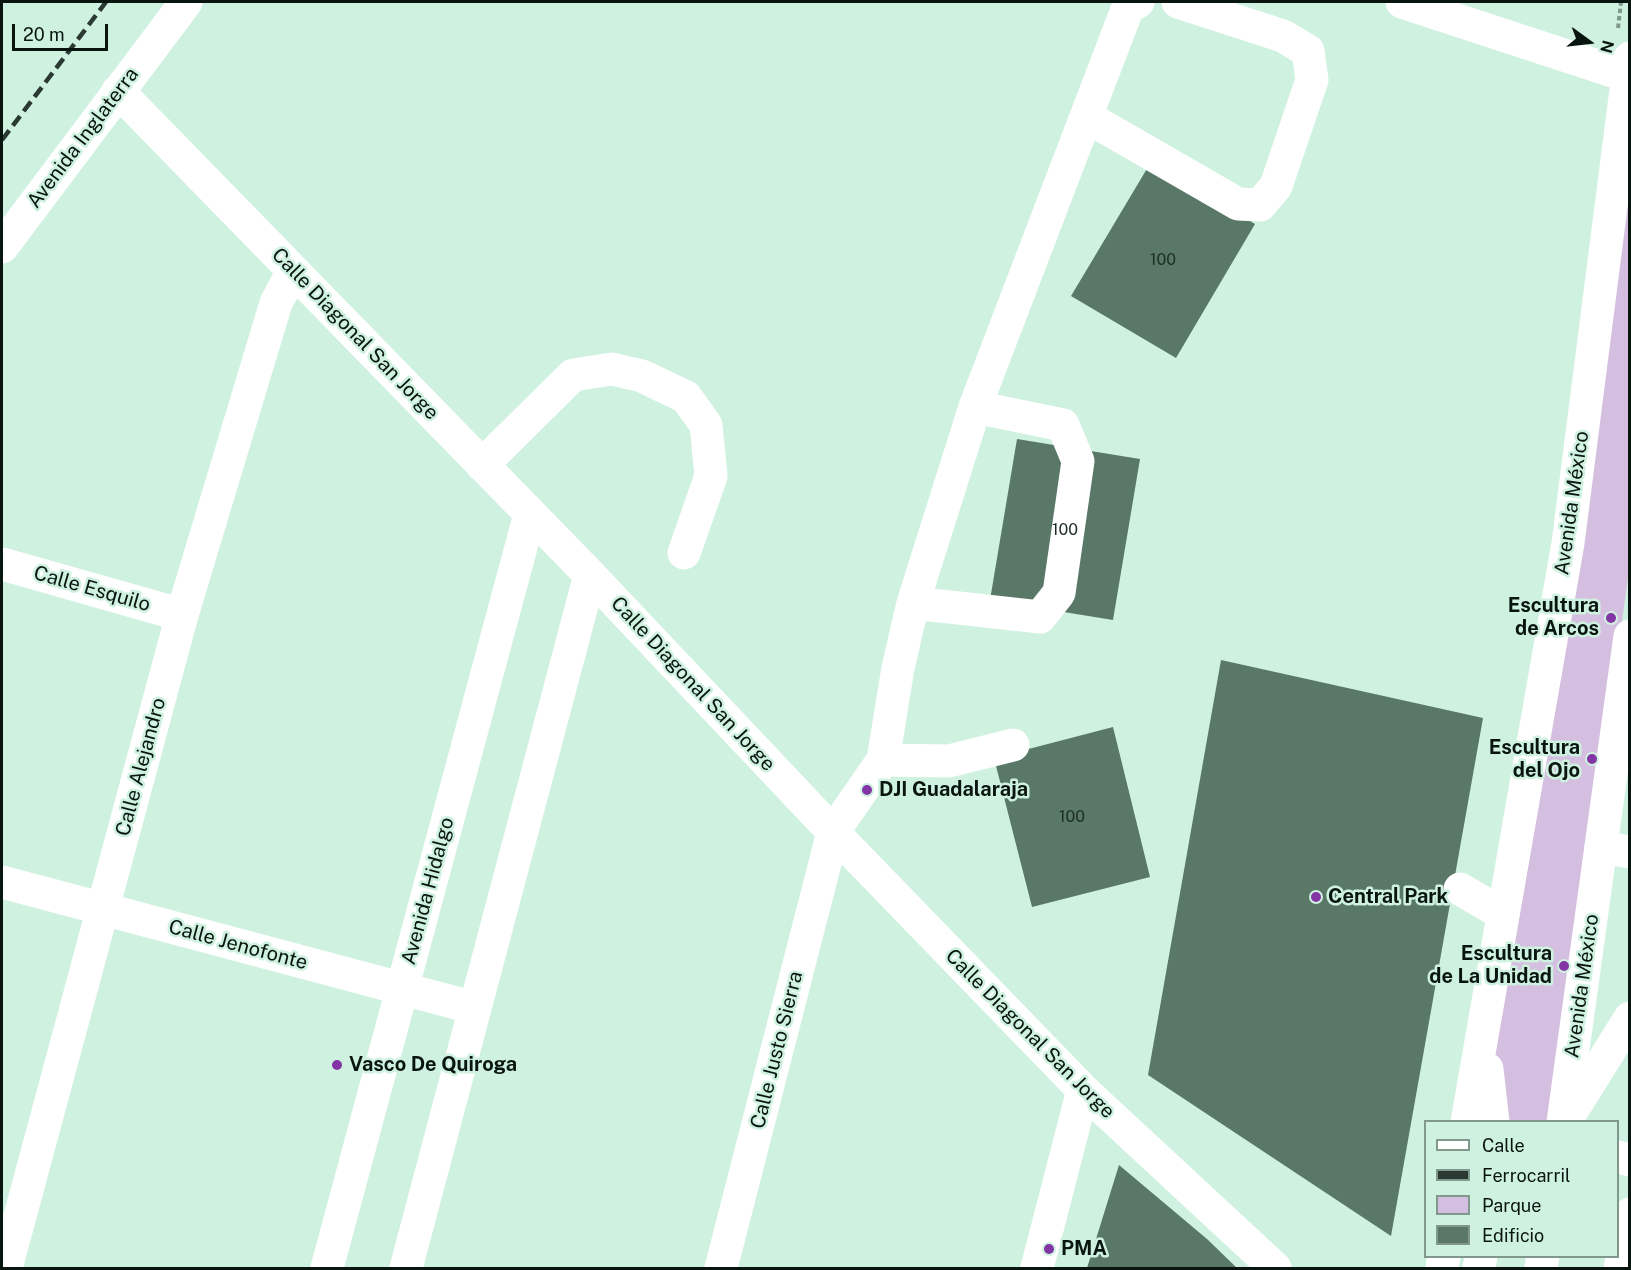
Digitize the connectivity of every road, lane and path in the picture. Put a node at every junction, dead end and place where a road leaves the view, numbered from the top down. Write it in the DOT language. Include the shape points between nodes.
graph roads {
  1 [pos="186,2"];
  2 [pos="1138,2"];
  3 [pos="1178,2"];
  4 [pos="1402,2"];
  5 [pos="1629,67"];
  6 [pos="118,91"];
  7 [pos="1087,117"];
  8 [pos="2,247"];
  9 [pos="293,271"];
  10 [pos="975,407"];
  11 [pos="482,465"];
  12 [pos="530,514"];
  13 [pos="684,553"];
  14 [pos="2,564"];
  15 [pos="590,575"];
  16 [pos="913,603"];
  17 [pos="182,615"];
  18 [pos="1629,636"];
  19 [pos="1013,745"];
  20 [pos="883,760"];
  21 [pos="833,832"];
  22 [pos="1615,849"];
  23 [pos="2,882"];
  24 [pos="1460,889"];
  25 [pos="103,909"];
  26 [pos="1503,914"];
  27 [pos="402,989"];
  28 [pos="475,1008"];
  29 [pos="1629,1018"];
  30 [pos="1482,1035"];
  31 [pos="1083,1090"];
  32 [pos="1467,1120"];
  33 [pos="1493,1120"];
  34 [pos="1564,1120"];
  35 [pos="1565,1120"];
  36 [pos="1626,1229"];
  37 [pos="6,1269"];
  38 [pos="327,1269"];
  39 [pos="406,1269"];
  40 [pos="721,1269"];
  41 [pos="1037,1269"];
  42 [pos="1275,1269"];
  43 [pos="1620,1269"];
  1 -- 6 [label="street, Avenida Inglaterra"];
  2 -- 7 [label="street" via="1128,7"];
  3 -- 7 [label="street" via="1284,36 1308,51 1312,80 1276,186 1260,205 1238,204"];
  4 -- 5 [label="street"];
  5 -- 26 [label="street, Avenida México" via="1568,543"];
  6 -- 8 [label="street, Avenida Inglaterra"];
  6 -- 9 [label="street, Calle Diagonal San Jorge"];
  7 -- 10 [label="street"];
  9 -- 11 [label="street, Calle Diagonal San Jorge"];
  9 -- 17 [label="street, Calle Alejandro" via="276,303"];
  10 -- 16 [label="street"];
  10 -- 16 [label="street" via="1063,425 1078,461 1059,593 1040,617"];
  11 -- 12 [label="street, Calle Diagonal San Jorge"];
  11 -- 13 [label="street" via="573,375 612,369 642,376 686,397 706,425 711,476"];
  12 -- 15 [label="street, Calle Diagonal San Jorge"];
  12 -- 27 [label="street, Avenida Hidalgo"];
  14 -- 17 [label="street, Calle Esquilo"];
  15 -- 21 [label="street, Calle Diagonal San Jorge"];
  15 -- 28 [label="street"];
  16 -- 20 [label="street"];
  17 -- 25 [label="street, Calle Alejandro"];
  18 -- 22 [label="street, Avenida México"];
  19 -- 20 [label="street" via="949,761"];
  20 -- 21 [label="street"];
  21 -- 31 [label="street, Calle Diagonal San Jorge"];
  21 -- 40 [label="street, Calle Justo Sierra"];
  22 -- 34 [label="street, Avenida México"];
  23 -- 25 [label="street, Calle Jenofonte"];
  24 -- 26 [label="street"];
  25 -- 27 [label="street, Calle Jenofonte"];
  25 -- 37 [label="street, Calle Alejandro"];
  26 -- 30 [label="street, Avenida México"];
  27 -- 28 [label="street, Calle Jenofonte"];
  27 -- 38 [label="street, Avenida Hidalgo"];
  28 -- 39 [label="street"];
  29 -- 35 [label="street"];
  30 -- 32 [label="street, Avenida México"];
  30 -- 33 [label="street"];
  31 -- 41 [label="street"];
  31 -- 42 [label="street, Calle Diagonal San Jorge"];
  36 -- 43 [label="street"];
}
